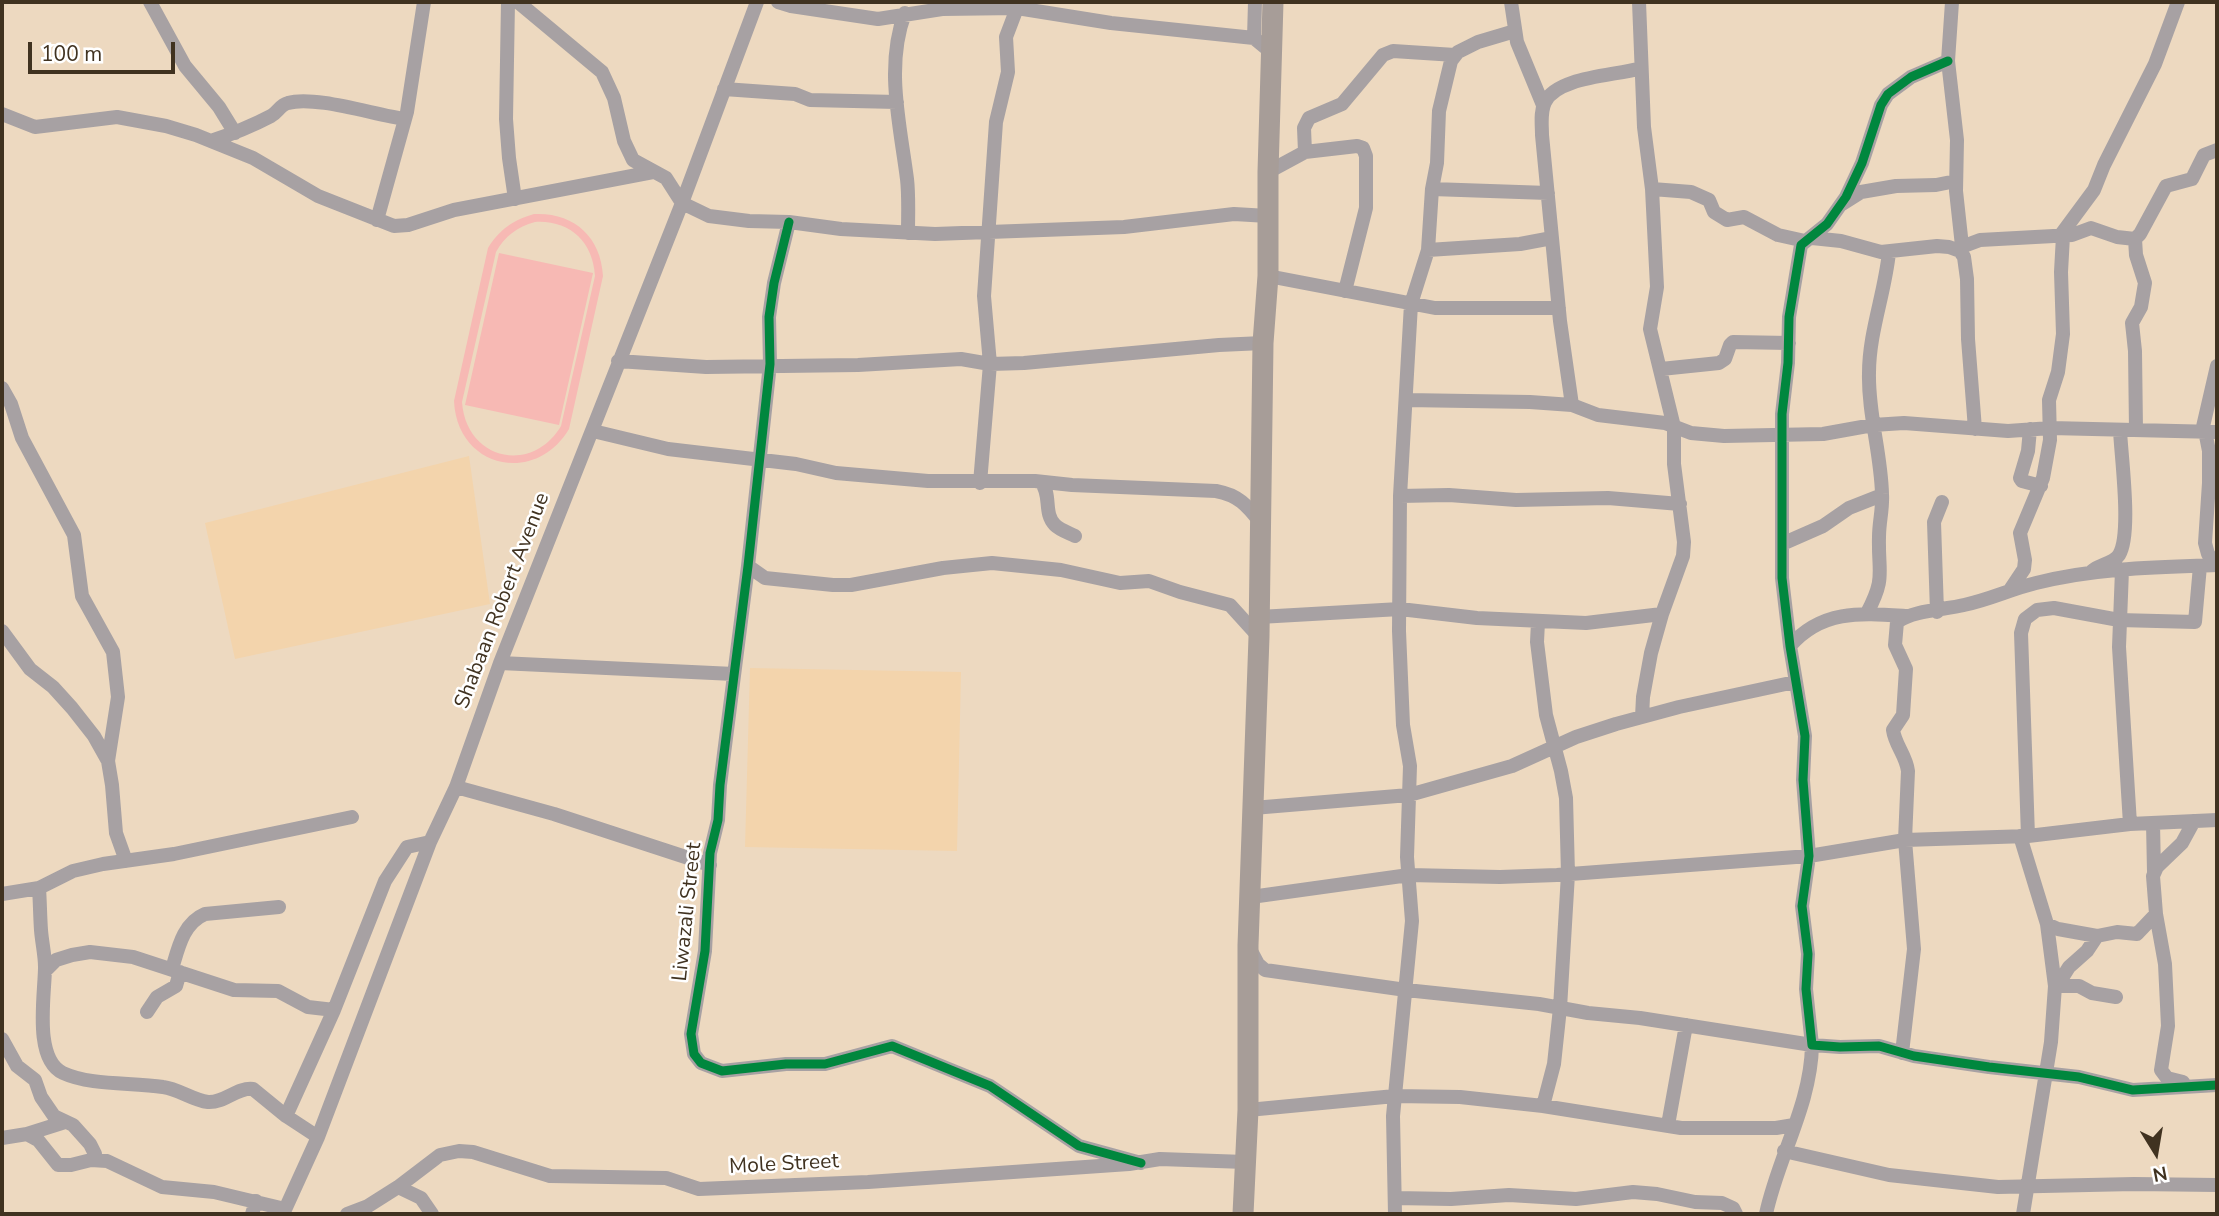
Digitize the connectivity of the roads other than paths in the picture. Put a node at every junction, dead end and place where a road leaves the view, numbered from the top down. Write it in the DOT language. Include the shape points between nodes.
graph roads {
  1 [pos="150,2"];
  2 [pos="424,2"];
  3 [pos="509,2"];
  4 [pos="518,2"];
  5 [pos="757,2"];
  6 [pos="778,2"];
  7 [pos="1255,2"];
  8 [pos="1273,2"];
  9 [pos="1511,2"];
  10 [pos="1639,2"];
  11 [pos="1952,2"];
  12 [pos="2178,2"];
  13 [pos="1017,8"];
  14 [pos="905,13"];
  15 [pos="1515,31"];
  16 [pos="1254,38"];
  17 [pos="1271,52"];
  18 [pos="1455,55"];
  19 [pos="1948,61"];
  20 [pos="1641,68"];
  21 [pos="724,89"];
  22 [pos="897,102"];
  23 [pos="1543,106"];
  24 [pos="2,114"];
  25 [pos="405,119"];
  26 [pos="235,133"];
  27 [pos="211,141"];
  28 [pos="624,141"];
  29 [pos="2217,150"];
  30 [pos="1305,152"];
  31 [pos="653,172"];
  32 [pos="1268,172"];
  33 [pos="626,177"];
  34 [pos="1956,181"];
  35 [pos="1432,189"];
  36 [pos="1652,189"];
  37 [pos="1548,193"];
  38 [pos="515,199"];
  39 [pos="682,203"];
  40 [pos="1841,204"];
  41 [pos="1268,216"];
  42 [pos="377,220"];
  43 [pos="789,222"];
  44 [pos="908,233"];
  45 [pos="989,233"];
  46 [pos="2061,236"];
  47 [pos="1552,238"];
  48 [pos="1808,239"];
  49 [pos="2135,239"];
  50 [pos="1959,247"];
  51 [pos="1428,250"];
  52 [pos="1889,252"];
  53 [pos="1268,276"];
  54 [pos="1345,291"];
  55 [pos="1410,304"];
  56 [pos="1559,308"];
  57 [pos="1263,343"];
  58 [pos="1789,343"];
  59 [pos="618,361"];
  60 [pos="770,364"];
  61 [pos="990,364"];
  62 [pos="2217,366"];
  63 [pos="1661,369"];
  64 [pos="2,388"];
  65 [pos="1406,400"];
  66 [pos="1572,405"];
  67 [pos="1873,425"];
  68 [pos="1674,427"];
  69 [pos="2052,428"];
  70 [pos="1975,429"];
  71 [pos="2030,429"];
  72 [pos="2120,430"];
  73 [pos="2136,430"];
  74 [pos="593,431"];
  75 [pos="2208,431"];
  76 [pos="1782,434"];
  77 [pos="759,460"];
  78 [pos="1041,482"];
  79 [pos="980,483"];
  80 [pos="2041,486"];
  81 [pos="1882,495"];
  82 [pos="1400,496"];
  83 [pos="1942,502"];
  84 [pos="1680,504"];
  85 [pos="1261,524"];
  86 [pos="1075,536"];
  87 [pos="1782,544"];
  88 [pos="2217,565"];
  89 [pos="748,566"];
  90 [pos="2200,566"];
  91 [pos="2122,570"];
  92 [pos="2088,574"];
  93 [pos="2010,590"];
  94 [pos="1400,609"];
  95 [pos="1937,612"];
  96 [pos="1867,613"];
  97 [pos="1662,614"];
  98 [pos="1908,616"];
  99 [pos="2119,620"];
  100 [pos="1538,622"];
  101 [pos="1259,627"];
  102 [pos="2,631"];
  103 [pos="1790,646"];
  104 [pos="500,663"];
  105 [pos="734,674"];
  106 [pos="1795,682"];
  107 [pos="1642,718"];
  108 [pos="1555,747"];
  109 [pos="108,761"];
  110 [pos="456,786"];
  111 [pos="1409,795"];
  112 [pos="1253,807"];
  113 [pos="352,817"];
  114 [pos="2217,820"];
  115 [pos="2194,821"];
  116 [pos="2152,823"];
  117 [pos="2130,824"];
  118 [pos="2024,836"];
  119 [pos="1905,840"];
  120 [pos="430,842"];
  121 [pos="1809,856"];
  122 [pos="126,861"];
  123 [pos="710,865"];
  124 [pos="2154,873"];
  125 [pos="1568,874"];
  126 [pos="1409,875"];
  127 [pos="39,888"];
  128 [pos="2,894"];
  129 [pos="1251,897"];
  130 [pos="279,907"];
  131 [pos="2156,914"];
  132 [pos="2047,924"];
  133 [pos="2097,936"];
  134 [pos="1248,945"];
  135 [pos="45,971"];
  136 [pos="176,971"];
  137 [pos="2056,986"];
  138 [pos="1406,990"];
  139 [pos="2116,997"];
  140 [pos="1560,1008"];
  141 [pos="334,1010"];
  142 [pos="147,1012"];
  143 [pos="1686,1025"];
  144 [pos="2,1039"];
  145 [pos="1812,1045"];
  146 [pos="1902,1053"];
  147 [pos="2045,1073"];
  148 [pos="2211,1085"];
  149 [pos="1395,1096"];
  150 [pos="1543,1106"];
  151 [pos="1248,1110"];
  152 [pos="286,1116"];
  153 [pos="65,1122"];
  154 [pos="1668,1125"];
  155 [pos="1794,1125"];
  156 [pos="27,1134"];
  157 [pos="318,1137"];
  158 [pos="2,1138"];
  159 [pos="1784,1151"];
  160 [pos="95,1160"];
  161 [pos="1245,1162"];
  162 [pos="1140,1163"];
  163 [pos="2217,1185"];
  164 [pos="2029,1186"];
  165 [pos="398,1187"];
  166 [pos="1395,1198"];
  167 [pos="254,1208"];
  168 [pos="284,1212"];
  169 [pos="347,1214"];
  170 [pos="432,1214"];
  171 [pos="1243,1214"];
  172 [pos="1395,1214"];
  173 [pos="1736,1214"];
  174 [pos="1766,1214"];
  175 [pos="2023,1214"];
  1 -- 26 [label="street" via="185,66"];
  2 -- 25 [label="street"];
  3 -- 38 [label="street" via="506,120"];
  4 -- 28 [label="street" via="602,72 614,98"];
  5 -- 21 [label="street, Shabaan Robert Avenue"];
  6 -- 14 [label="street" via="865,18"];
  7 -- 16 [label="street"];
  8 -- 17 [label="highway"];
  9 -- 15 [label="street"];
  10 -- 20 [label="street"];
  11 -- 19 [label="street"];
  12 -- 46 [label="street" via="2155,64 2094,190"];
  13 -- 14 [label="street"];
  13 -- 16 [label="street"];
  13 -- 45 [label="street" via="1006,37 1008,72 996,122"];
  14 -- 22 [label="street" via="896,48"];
  15 -- 18 [label="street" via="1478,42"];
  15 -- 23 [label="street"];
  16 -- 17 [label="street"];
  17 -- 32 [label="highway"];
  18 -- 30 [label="street" via="1393,51 1383,55 1342,104 1309,118 1304,128"];
  18 -- 35 [label="street" via="1441,98"];
  19 -- 34 [label="street" via="1957,140"];
  19 -- 40 [label="street" via="1911,77 1888,94"];
  20 -- 23 [label="street" via="1557,89"];
  20 -- 36 [label="street"];
  21 -- 22 [label="street" via="794,94 810,100"];
  21 -- 39 [label="street, Shabaan Robert Avenue"];
  22 -- 44 [label="street" via="907,179"];
  23 -- 37 [label="street"];
  24 -- 27 [label="street" via="35,127 125,117"];
  25 -- 26 [label="street" via="333,104 294,102"];
  25 -- 42 [label="street"];
  26 -- 27 [label="street"];
  27 -- 42 [label="street" via="253,158 318,196"];
  28 -- 31 [label="street" via="633,160"];
  28 -- 33 [label="street"];
  29 -- 49 [label="street" via="2204,155 2192,179 2166,186"];
  30 -- 32 [label="street"];
  30 -- 54 [label="street" via="1357,146 1366,156 1366,208"];
  31 -- 33 [label="street"];
  31 -- 39 [label="street" via="669,180"];
  32 -- 41 [label="highway"];
  33 -- 38 [label="street"];
  34 -- 40 [label="street" via="1861,192"];
  34 -- 50 [label="street"];
  35 -- 37 [label="street"];
  35 -- 51 [label="street"];
  36 -- 48 [label="street" via="1691,192 1709,200 1714,212 1727,220 1744,217 1778,234"];
  36 -- 63 [label="street" via="1657,287 1650,330"];
  37 -- 47 [label="street"];
  38 -- 42 [label="street" via="454,210 408,225"];
  39 -- 43 [label="street" via="709,216"];
  39 -- 59 [label="street, Shabaan Robert Avenue"];
  40 -- 48 [label="street" via="1827,224"];
  41 -- 45 [label="street" via="1234,214 1124,227"];
  41 -- 53 [label="highway"];
  43 -- 44 [label="street"];
  43 -- 60 [label="street, Liwazali Street" via="769,317"];
  44 -- 45 [label="street"];
  45 -- 61 [label="street" via="984,296"];
  46 -- 49 [label="street" via="2091,228"];
  46 -- 50 [label="street" via="1980,240"];
  46 -- 69 [label="street" via="2063,334 2049,400"];
  47 -- 51 [label="street"];
  47 -- 56 [label="street"];
  48 -- 52 [label="street"];
  48 -- 58 [label="street" via="1799,251"];
  49 -- 73 [label="street" via="2145,283 2141,307 2132,323"];
  50 -- 52 [label="street"];
  50 -- 70 [label="street" via="1966,266"];
  51 -- 55 [label="street"];
  52 -- 67 [label="street" via="1870,357"];
  53 -- 54 [label="street"];
  53 -- 57 [label="highway"];
  54 -- 55 [label="street"];
  55 -- 56 [label="street" via="1460,309"];
  55 -- 65 [label="street"];
  56 -- 66 [label="street"];
  57 -- 61 [label="street"];
  57 -- 85 [label="highway"];
  58 -- 63 [label="street" via="1733,342 1719,363"];
  58 -- 76 [label="street"];
  59 -- 60 [label="street" via="690,367"];
  59 -- 74 [label="street, Shabaan Robert Avenue"];
  60 -- 61 [label="street" via="961,359"];
  60 -- 77 [label="street, Liwazali Street"];
  61 -- 79 [label="street"];
  62 -- 75 [label="street"];
  63 -- 68 [label="street"];
  64 -- 109 [label="street" via="22,438 74,535 82,596 113,652 117,703"];
  65 -- 66 [label="street"];
  65 -- 82 [label="street"];
  66 -- 68 [label="street" via="1598,415"];
  67 -- 70 [label="street"];
  67 -- 76 [label="street" via="1823,434"];
  67 -- 81 [label="street"];
  68 -- 76 [label="street" via="1700,434"];
  68 -- 84 [label="street"];
  69 -- 71 [label="street"];
  69 -- 72 [label="street"];
  69 -- 80 [label="street"];
  70 -- 71 [label="street"];
  71 -- 80 [label="street" via="2020,478"];
  72 -- 73 [label="street"];
  72 -- 92 [label="street" via="2121,552"];
  73 -- 75 [label="street"];
  74 -- 77 [label="street" via="668,449"];
  74 -- 104 [label="street, Shabaan Robert Avenue"];
  75 -- 88 [label="street" via="2205,544"];
  76 -- 87 [label="street"];
  77 -- 79 [label="street" via="836,473"];
  77 -- 89 [label="street, Liwazali Street"];
  78 -- 79 [label="street"];
  78 -- 85 [label="street" via="1231,494 1246,504"];
  78 -- 86 [label="street" via="1047,489 1052,522"];
  80 -- 93 [label="street" via="2020,533 2024,570"];
  81 -- 87 [label="street"];
  81 -- 96 [label="street" via="1880,585"];
  82 -- 84 [label="street" via="1608,498"];
  82 -- 94 [label="street"];
  83 -- 95 [label="street" via="1934,522"];
  84 -- 97 [label="street" via="1683,556"];
  85 -- 101 [label="highway"];
  87 -- 103 [label="street"];
  88 -- 90 [label="street"];
  89 -- 101 [label="street" via="765,578 851,586 992,563 1061,570 1120,583 1149,581 1230,605"];
  89 -- 105 [label="street, Liwazali Street"];
  90 -- 91 [label="street"];
  90 -- 99 [label="street" via="2195,622"];
  91 -- 92 [label="street"];
  91 -- 99 [label="street"];
  92 -- 93 [label="street"];
  93 -- 95 [label="street"];
  94 -- 100 [label="street"];
  94 -- 101 [label="street"];
  94 -- 111 [label="street"];
  95 -- 98 [label="street"];
  96 -- 98 [label="street"];
  96 -- 103 [label="street" via="1815,625"];
  97 -- 100 [label="street" via="1606,622"];
  97 -- 107 [label="street" via="1646,677"];
  98 -- 119 [label="street" via="1895,627 1895,645 1906,669 1903,715 1893,730 1908,771"];
  99 -- 117 [label="street"];
  99 -- 118 [label="street" via="2054,608 2028,615 2023,624"];
  100 -- 108 [label="street" via="1541,682"];
  101 -- 112 [label="highway"];
  102 -- 109 [label="street" via="30,669 72,708"];
  103 -- 106 [label="street"];
  104 -- 105 [label="street"];
  104 -- 110 [label="street, Shabaan Robert Avenue"];
  105 -- 123 [label="street, Liwazali Street"];
  106 -- 107 [label="street"];
  106 -- 121 [label="street" via="1805,736"];
  107 -- 108 [label="street"];
  108 -- 111 [label="street" via="1513,766"];
  108 -- 125 [label="street" via="1566,798"];
  109 -- 122 [label="street" via="116,833"];
  110 -- 120 [label="street, Shabaan Robert Avenue"];
  110 -- 123 [label="street"];
  111 -- 112 [label="street"];
  111 -- 126 [label="street"];
  112 -- 129 [label="highway"];
  113 -- 122 [label="street"];
  114 -- 115 [label="street"];
  115 -- 116 [label="street"];
  115 -- 124 [label="street" via="2182,843"];
  116 -- 117 [label="street"];
  116 -- 124 [label="street"];
  117 -- 118 [label="street"];
  118 -- 119 [label="street"];
  118 -- 132 [label="street"];
  119 -- 121 [label="street"];
  119 -- 146 [label="street" via="1914,949"];
  120 -- 141 [label="street" via="407,847 385,881"];
  120 -- 157 [label="street, Shabaan Robert Avenue"];
  121 -- 125 [label="street"];
  121 -- 145 [label="street" via="1802,906"];
  122 -- 127 [label="street" via="73,871"];
  123 -- 162 [label="street, Liwazali Street" via="705,951 691,1034 694,1054 701,1063 722,1071 825,1064 892,1046 990,1086 1079,1146"];
  124 -- 131 [label="street"];
  125 -- 126 [label="street"];
  125 -- 140 [label="street"];
  126 -- 129 [label="street"];
  126 -- 138 [label="street" via="1412,921"];
  127 -- 128 [label="street"];
  127 -- 135 [label="street"];
  129 -- 134 [label="highway"];
  130 -- 136 [label="street" via="198,917 182,937"];
  131 -- 133 [label="street" via="2139,933"];
  131 -- 148 [label="street" via="2165,964 2168,1026 2161,1070 2176,1082"];
  132 -- 133 [label="street"];
  132 -- 137 [label="street"];
  133 -- 137 [label="street"];
  134 -- 138 [label="street" via="1265,970"];
  134 -- 151 [label="highway"];
  135 -- 136 [label="street" via="63,957 90,953 133,957"];
  135 -- 152 [label="street" via="46,1050 63,1073 163,1087 211,1102 248,1088"];
  136 -- 141 [label="street" via="234,990 278,991 308,1007"];
  136 -- 142 [label="street" via="176,986 157,997"];
  137 -- 139 [label="street" via="2079,986"];
  137 -- 147 [label="street"];
  138 -- 140 [label="street"];
  138 -- 149 [label="street"];
  140 -- 143 [label="street"];
  140 -- 150 [label="street" via="1554,1064"];
  141 -- 152 [label="street"];
  143 -- 145 [label="street"];
  143 -- 154 [label="street"];
  144 -- 153 [label="street" via="18,1066 35,1080 54,1116"];
  145 -- 146 [label="street" via="1879,1046"];
  145 -- 155 [label="street" via="1808,1082"];
  146 -- 147 [label="street"];
  147 -- 148 [label="street" via="2133,1090"];
  147 -- 164 [label="street"];
  149 -- 150 [label="street"];
  149 -- 151 [label="street"];
  149 -- 166 [label="street"];
  150 -- 154 [label="street"];
  151 -- 161 [label="highway"];
  152 -- 157 [label="street"];
  153 -- 156 [label="street"];
  153 -- 160 [label="street" via="84,1136"];
  154 -- 155 [label="street" via="1689,1129"];
  155 -- 159 [label="street"];
  156 -- 158 [label="street"];
  156 -- 160 [label="street" via="38,1139 58,1165"];
  157 -- 168 [label="street, Shabaan Robert Avenue"];
  159 -- 164 [label="street" via="1889,1175"];
  159 -- 174 [label="street"];
  160 -- 167 [label="street" via="118,1165 162,1188 214,1192"];
  161 -- 162 [label="street, Mole Street" via="1160,1159"];
  161 -- 171 [label="highway"];
  162 -- 165 [label="street, Mole Street" via="699,1189 666,1178 550,1176 459,1151 440,1155"];
  163 -- 164 [label="street"];
  164 -- 175 [label="street"];
  165 -- 169 [label="street, Mole Street"];
  165 -- 170 [label="street" via="421,1198"];
  166 -- 172 [label="street"];
  166 -- 173 [label="street" via="1509,1195 1576,1199 1633,1192 1722,1203"];
  167 -- 168 [label="street"];
}
